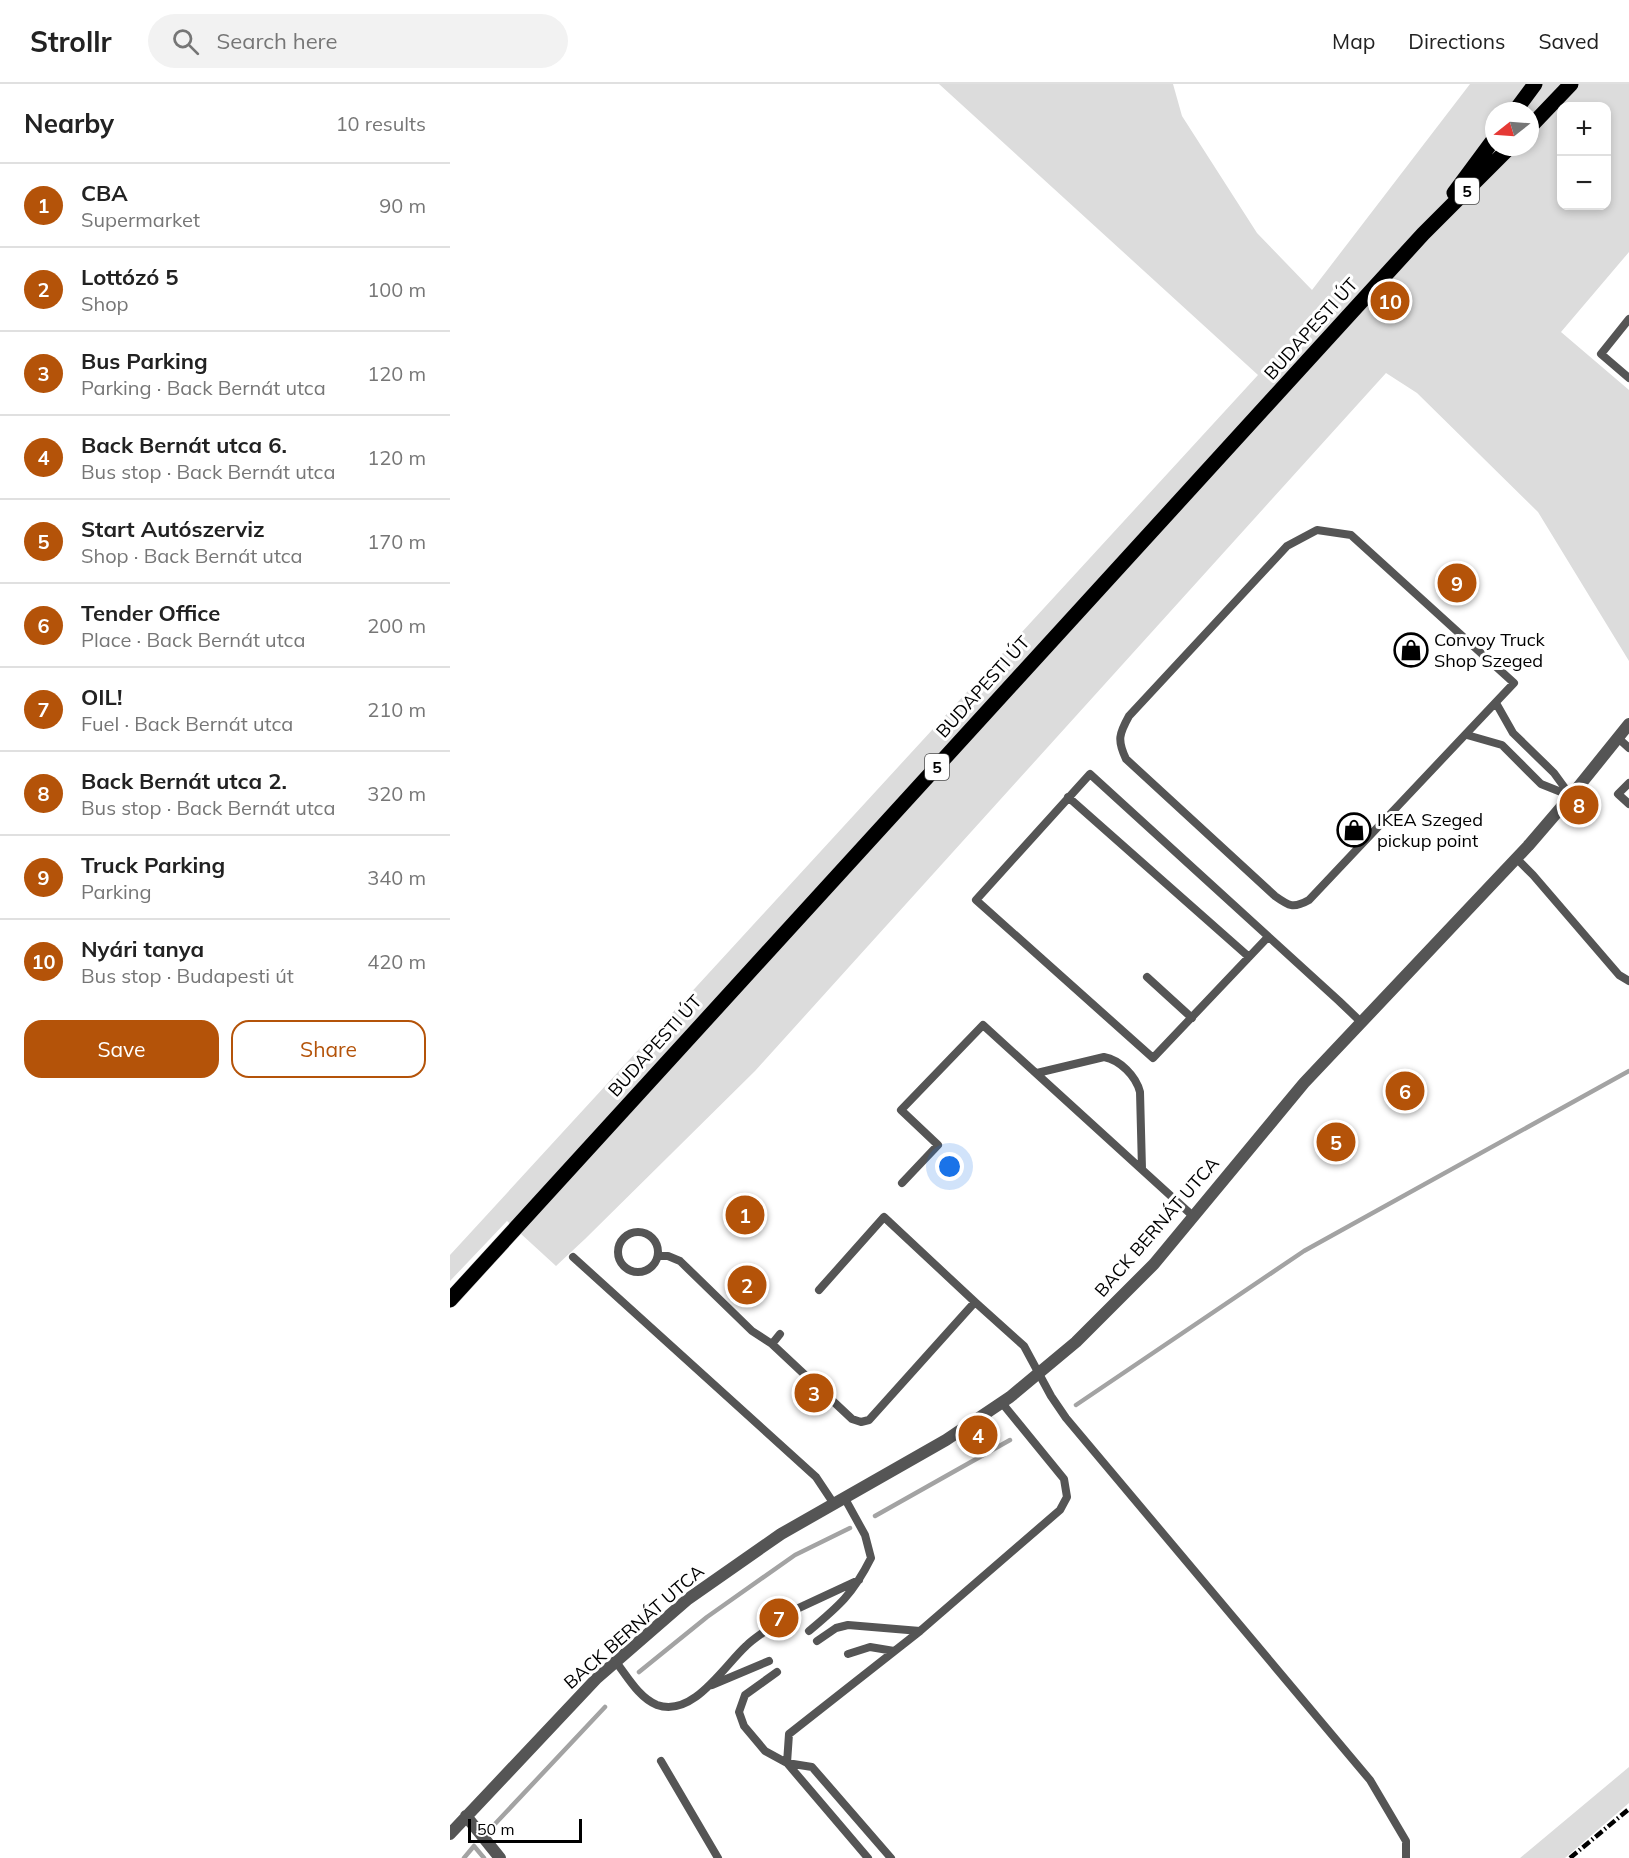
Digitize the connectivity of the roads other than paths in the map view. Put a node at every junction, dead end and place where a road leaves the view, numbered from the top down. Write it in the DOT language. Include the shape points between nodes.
graph roads {
  1 [pos="1535,84"];
  2 [pos="1571,84"];
  3 [pos="1522,102"];
  4 [pos="1539,118"];
  5 [pos="1485,151"];
  6 [pos="1501,156"];
  7 [pos="1424,234"];
  8 [pos="1629,319"];
  9 [pos="1629,378"];
  10 [pos="1496,703"];
  11 [pos="1629,724"];
  12 [pos="1514,733"];
  13 [pos="1467,735"];
  14 [pos="1618,738"];
  15 [pos="1502,745"];
  16 [pos="1629,748"];
  17 [pos="1629,783"];
  18 [pos="1572,796"];
  19 [pos="1068,797"];
  20 [pos="1629,804"];
  21 [pos="1516,858"];
  22 [pos="1268,937"];
  23 [pos="1249,957"];
  24 [pos="1147,977"];
  25 [pos="1629,981"];
  26 [pos="1192,1018"];
  27 [pos="1362,1023"];
  28 [pos="1037,1073"];
  29 [pos="1142,1169"];
  30 [pos="902,1184"];
  31 [pos="1194,1217"];
  32 [pos="658,1256"];
  33 [pos="573,1257"];
  34 [pos="819,1290"];
  35 [pos="450,1300"];
  36 [pos="975,1302"];
  37 [pos="780,1334"];
  38 [pos="772,1344"];
  39 [pos="1039,1375"];
  40 [pos="1002,1403"];
  41 [pos="839,1500"];
  42 [pos="860,1579"];
  43 [pos="788,1613"];
  44 [pos="772,1626"];
  45 [pos="809,1631"];
  46 [pos="920,1631"];
  47 [pos="817,1641"];
  48 [pos="894,1651"];
  49 [pos="848,1654"];
  50 [pos="769,1661"];
  51 [pos="616,1662"];
  52 [pos="777,1672"];
  53 [pos="708,1687"];
  54 [pos="661,1761"];
  55 [pos="787,1763"];
  56 [pos="466,1816"];
  57 [pos="450,1834"];
  58 [pos="500,1858"];
  59 [pos="718,1858"];
  60 [pos="868,1858"];
  61 [pos="891,1858"];
  62 [pos="1406,1858"];
  1 -- 3 [label="main road"];
  2 -- 4 [label="main road"];
  5 -- 7 [label="main road, BUDAPESTI ÚT / 5"];
  6 -- 7 [label="main road, BUDAPESTI ÚT / 5"];
  7 -- 35 [label="main road, BUDAPESTI ÚT / 5"];
  8 -- 9 [label="lane" via="1601,354"];
  10 -- 12 [label="lane"];
  10 -- 13 [label="lane"];
  10 -- 13 [label="lane" via="1514,682 1352,535 1317,530 1287,546 1129,716 1120,732 1120,747 1126,759 1275,896 1288,905 1299,906"];
  11 -- 14 [label="street, BACK BERNÁT UTCA"];
  12 -- 15 [label="lane"];
  12 -- 18 [label="lane"];
  13 -- 15 [label="lane"];
  14 -- 16 [label="lane"];
  14 -- 18 [label="street, BACK BERNÁT UTCA"];
  15 -- 18 [label="lane" via="1541,784"];
  17 -- 20 [label="lane" via="1618,794"];
  18 -- 21 [label="street, BACK BERNÁT UTCA"];
  19 -- 22 [label="lane" via="1089,774"];
  19 -- 23 [label="lane"];
  19 -- 26 [label="lane" via="976,900 1154,1058"];
  21 -- 25 [label="lane" via="1619,975"];
  21 -- 27 [label="street, BACK BERNÁT UTCA"];
  22 -- 23 [label="lane"];
  22 -- 27 [label="lane"];
  23 -- 26 [label="lane"];
  24 -- 26 [label="lane"];
  27 -- 31 [label="street, BACK BERNÁT UTCA" via="1270,1122"];
  28 -- 29 [label="lane"];
  28 -- 29 [label="lane" via="1110,1058 1132,1074 1140,1092"];
  28 -- 30 [label="lane" via="983,1025 901,1110 938,1145"];
  29 -- 31 [label="lane"];
  31 -- 39 [label="street, BACK BERNÁT UTCA" via="1112,1308"];
  32 -- 32 [label="lane" via="657,1243 647,1233 634,1231 619,1244 618,1257 632,1271 645,1271"];
  32 -- 38 [label="lane" via="680,1261 752,1330"];
  33 -- 41 [label="lane"];
  34 -- 36 [label="lane" via="884,1218"];
  36 -- 38 [label="lane" via="869,1420 861,1422 852,1419"];
  36 -- 39 [label="lane" via="1024,1346"];
  37 -- 38 [label="lane"];
  39 -- 40 [label="street, BACK BERNÁT UTCA"];
  39 -- 62 [label="lane" via="1066,1418 1370,1780 1406,1842"];
  40 -- 41 [label="street, BACK BERNÁT UTCA"];
  40 -- 46 [label="lane" via="1064,1479 1067,1497 1060,1510"];
  41 -- 42 [label="lane" via="865,1535 871,1558"];
  41 -- 51 [label="street, BACK BERNÁT UTCA" via="781,1534 688,1599"];
  42 -- 43 [label="lane"];
  42 -- 45 [label="lane" via="842,1603"];
  44 -- 53 [label="lane" via="746,1645"];
  46 -- 47 [label="lane" via="848,1625"];
  46 -- 48 [label="lane"];
  48 -- 49 [label="lane" via="870,1647"];
  48 -- 55 [label="lane" via="789,1734"];
  50 -- 53 [label="lane"];
  51 -- 53 [label="lane" via="641,1694 657,1705 677,1706"];
  51 -- 56 [label="street, BACK BERNÁT UTCA"];
  52 -- 55 [label="lane" via="745,1695 739,1712 744,1726 765,1751"];
  54 -- 59 [label="lane"];
  55 -- 60 [label="lane"];
  55 -- 61 [label="lane" via="813,1767"];
  56 -- 57 [label="street, BACK BERNÁT UTCA"];
  56 -- 58 [label="street"];
}
